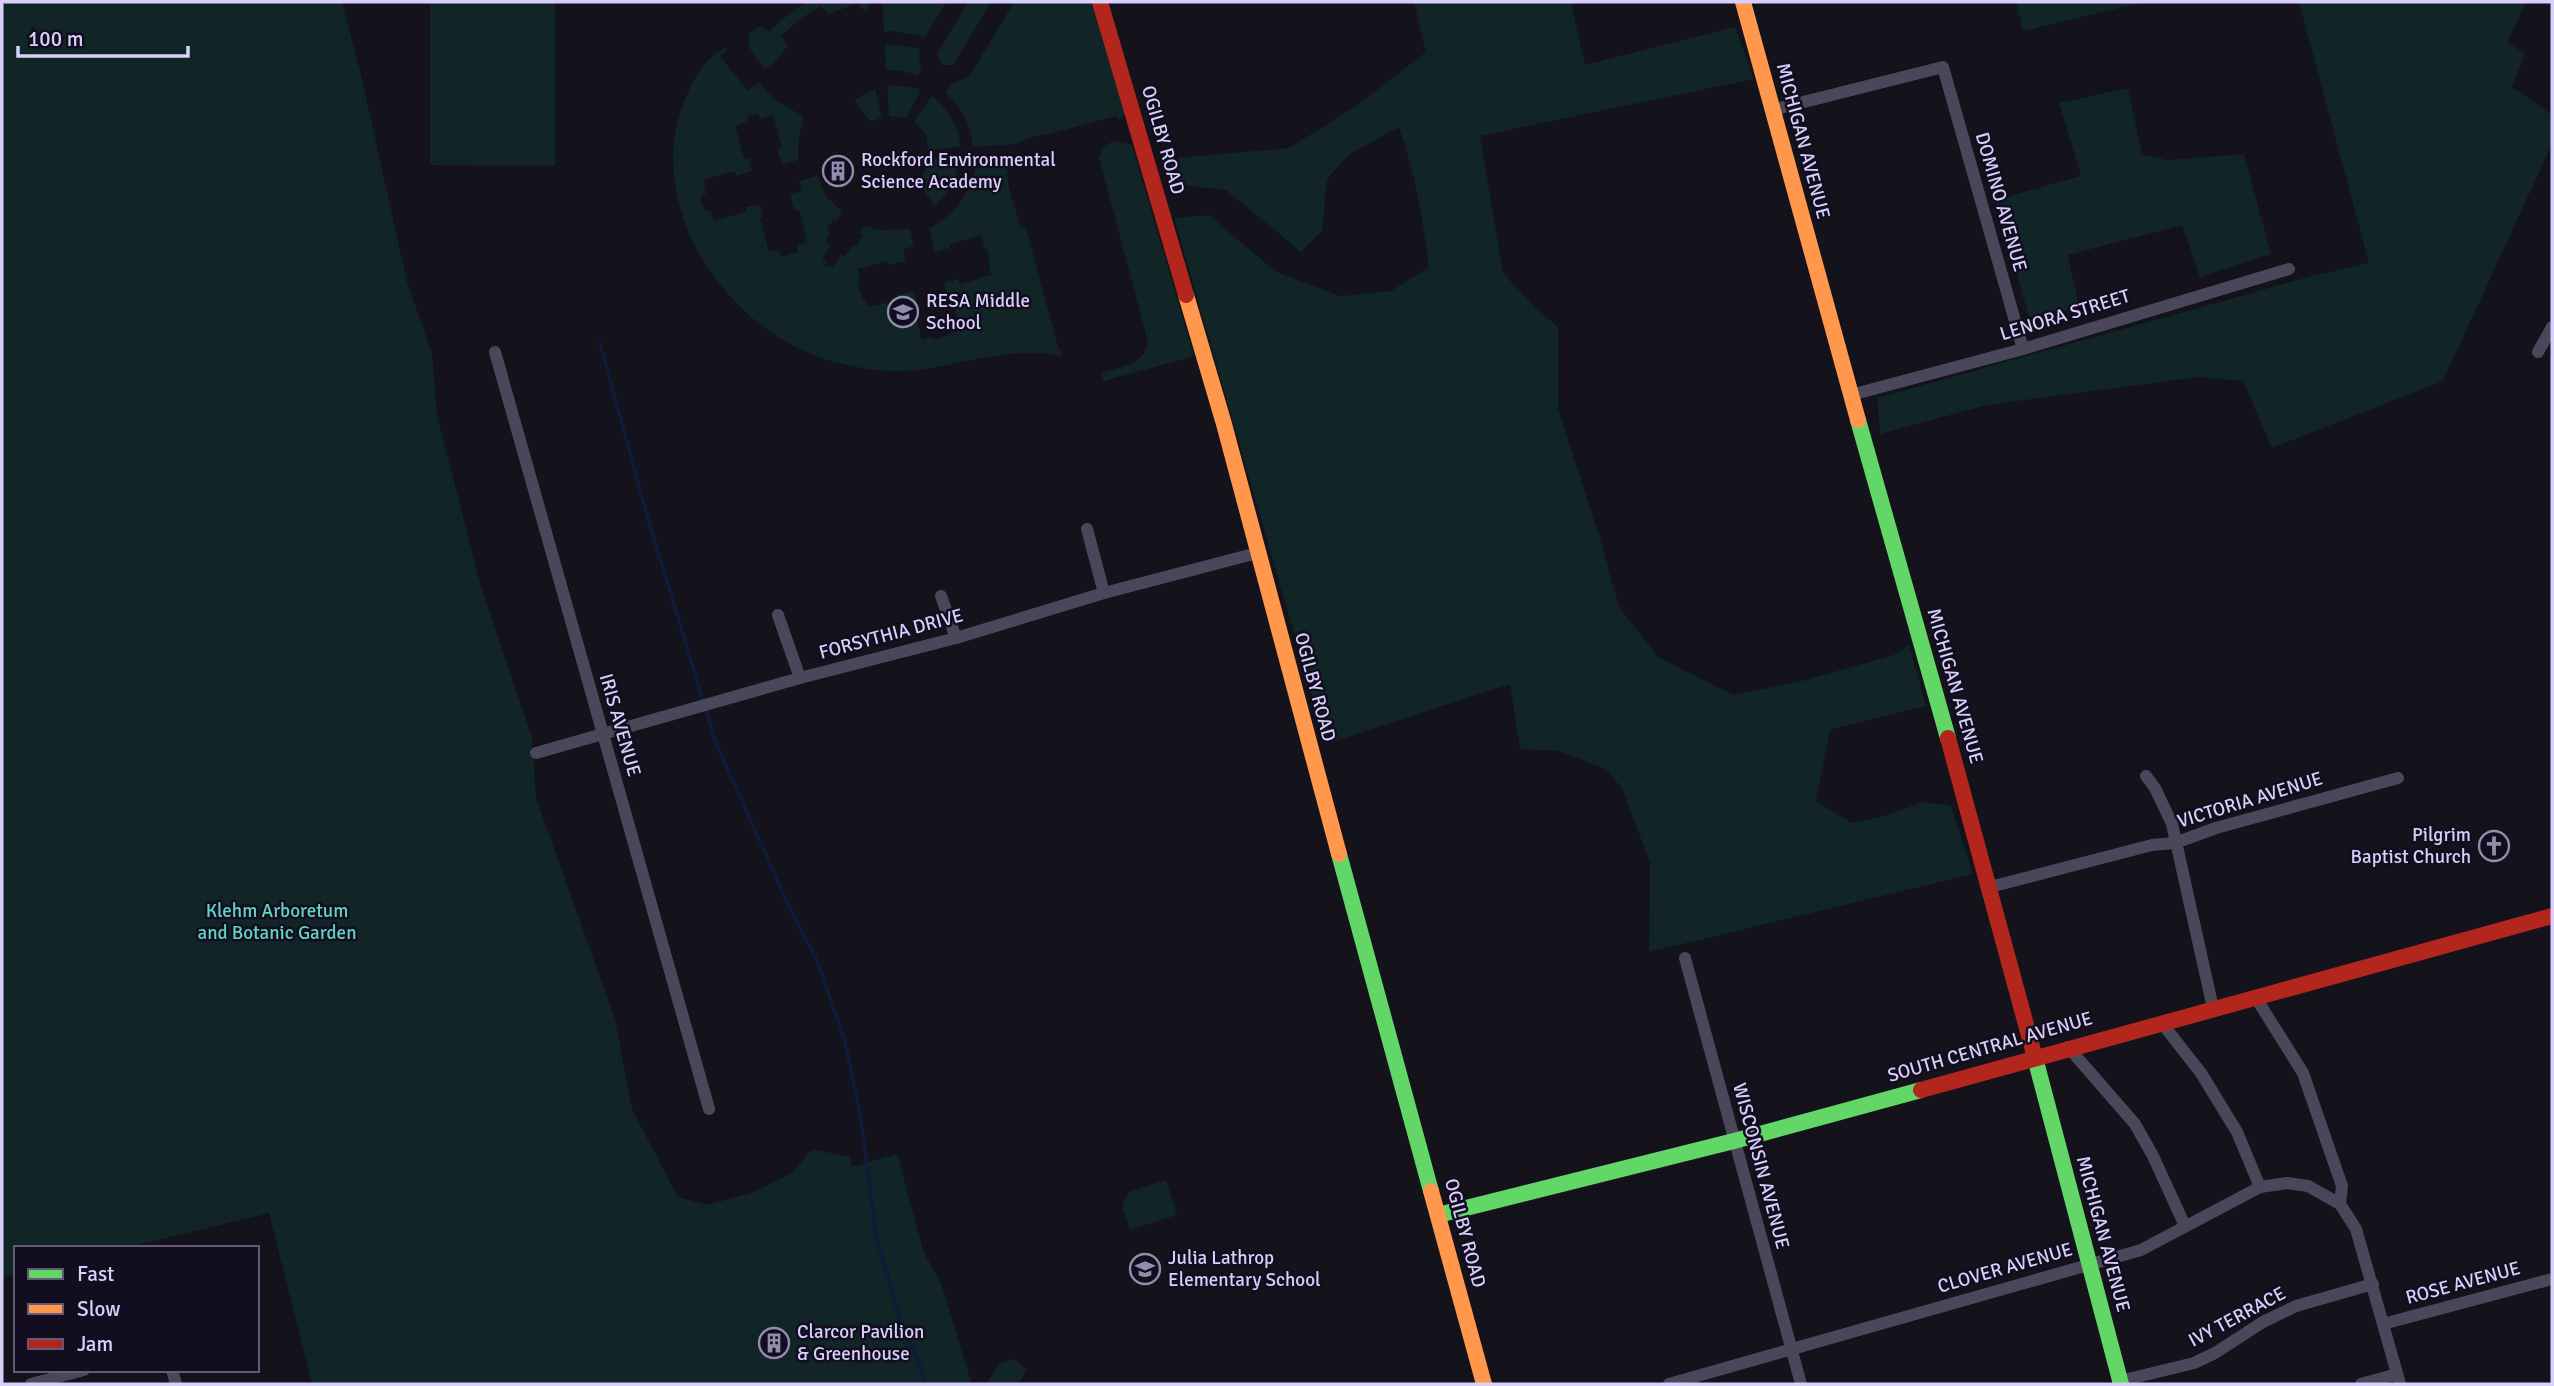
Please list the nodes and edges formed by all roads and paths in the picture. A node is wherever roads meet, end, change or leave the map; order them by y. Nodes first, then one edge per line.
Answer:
1 (1100, 2) edge
2 (1743, 2) edge
3 (1773, 110) junction
4 (2289, 269) dead end
5 (2552, 327) edge
6 (2023, 349) junction
7 (495, 352) dead end
8 (2538, 352) dead end
9 (1851, 395) junction
10 (1087, 529) dead end
11 (1257, 553) junction
12 (1104, 593) junction
13 (941, 596) dead end
14 (778, 615) dead end
15 (956, 638) junction
16 (800, 678) junction
17 (602, 735) junction
18 (536, 753) dead end
19 (2146, 776) dead end
20 (2398, 778) dead end
21 (2175, 843) junction
22 (1990, 887) junction
23 (2552, 916) edge
24 (1685, 958) dead end
25 (2256, 998) junction
26 (2213, 1008) junction
27 (2161, 1022) junction
28 (2068, 1047) junction
29 (2035, 1056) junction
30 (709, 1109) dead end
31 (1734, 1141) junction
32 (2260, 1187) junction
33 (2340, 1204) junction
34 (1438, 1215) junction
35 (2185, 1226) junction
36 (2089, 1264) junction
37 (2552, 1279) edge
38 (2373, 1284) junction
39 (2383, 1324) junction
40 (1792, 1351) junction
41 (76, 1372) edge
42 (2398, 1379) edge
43 (2120, 1383) edge
44 (31, 1384) edge
45 (1484, 1384) edge
46 (1669, 1384) edge
47 (1801, 1384) edge
48 (2361, 1384) edge

1 - 11 street, OGILBY ROAD
2 - 3 street, MICHIGAN AVENUE
3 - 6 street, DOMINO AVENUE
3 - 9 street, MICHIGAN AVENUE
4 - 6 street, LENORA STREET
5 - 8 street
6 - 9 street, LENORA STREET
7 - 17 street, IRIS AVENUE
9 - 22 street, MICHIGAN AVENUE
10 - 12 street
11 - 12 street, FORSYTHIA DRIVE
11 - 34 street, OGILBY ROAD
12 - 15 street, FORSYTHIA DRIVE
13 - 15 street
14 - 16 street
15 - 16 street, FORSYTHIA DRIVE
16 - 17 street, FORSYTHIA DRIVE
17 - 18 street, FORSYTHIA DRIVE
17 - 30 street, IRIS AVENUE
19 - 21 street
20 - 21 street, VICTORIA AVENUE
21 - 22 street, VICTORIA AVENUE
21 - 26 street
22 - 29 street, MICHIGAN AVENUE
23 - 25 street, SOUTH CENTRAL AVENUE
24 - 31 street, WISCONSIN AVENUE
25 - 26 street, SOUTH CENTRAL AVENUE
25 - 33 street
26 - 27 street, SOUTH CENTRAL AVENUE
27 - 28 street, SOUTH CENTRAL AVENUE
27 - 32 street
28 - 29 street, SOUTH CENTRAL AVENUE
28 - 35 street
29 - 31 street, SOUTH CENTRAL AVENUE
29 - 36 street, MICHIGAN AVENUE
31 - 34 street, SOUTH CENTRAL AVENUE
31 - 40 street, WISCONSIN AVENUE
32 - 33 street, CLOVER AVENUE
32 - 35 street, CLOVER AVENUE
33 - 38 street
34 - 45 street, OGILBY ROAD
35 - 36 street, CLOVER AVENUE
36 - 40 street, CLOVER AVENUE
36 - 43 street, MICHIGAN AVENUE
37 - 39 street, ROSE AVENUE
38 - 39 street
38 - 43 street, IVY TERRACE
39 - 42 street
40 - 46 street, CLOVER AVENUE
40 - 47 street, WISCONSIN AVENUE
41 - 44 street
42 - 48 street

